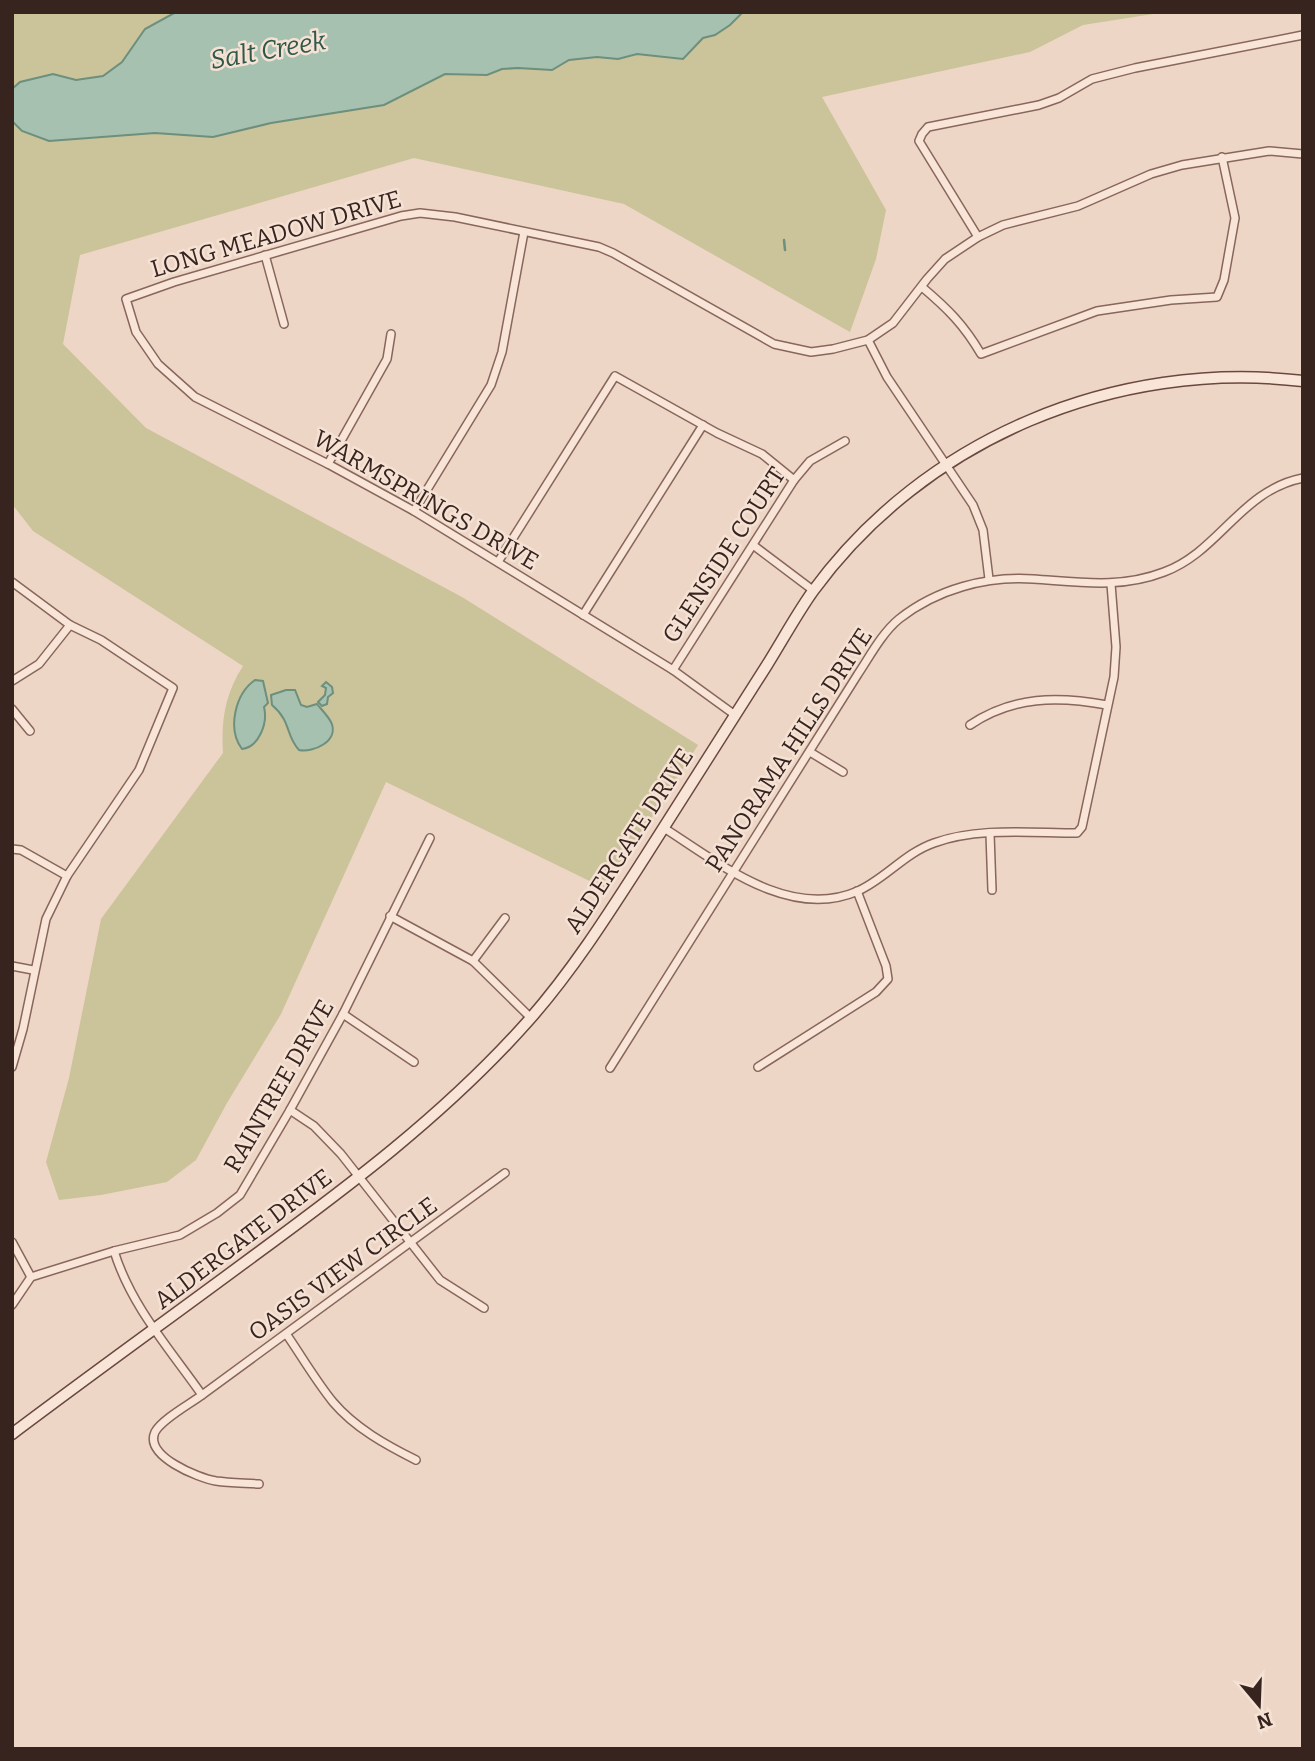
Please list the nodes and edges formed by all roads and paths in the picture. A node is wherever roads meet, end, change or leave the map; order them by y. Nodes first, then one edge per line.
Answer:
1 (1303, 35) edge
2 (1303, 154) edge
3 (1222, 157) junction
4 (524, 232) junction
5 (978, 237) junction
6 (265, 255) junction
7 (922, 287) junction
8 (126, 299) joint
9 (284, 324) dead end
10 (391, 334) dead end
11 (868, 340) junction
12 (1303, 381) edge
13 (704, 425) junction
14 (845, 441) dead end
15 (328, 464) junction
16 (946, 464) junction
17 (1303, 478) edge
18 (794, 480) junction
19 (414, 511) junction
20 (753, 545) junction
21 (498, 562) junction
22 (989, 579) junction
23 (12, 582) edge
24 (1111, 584) junction
25 (814, 591) junction
26 (583, 615) junction
27 (70, 625) junction
28 (673, 670) junction
29 (12, 681) edge
30 (1107, 705) junction
31 (12, 709) edge
32 (735, 715) junction
33 (970, 725) dead end
34 (30, 731) dead end
35 (810, 752) junction
36 (843, 772) dead end
37 (664, 828) junction
38 (990, 834) junction
39 (430, 838) dead end
40 (12, 849) edge
41 (733, 872) junction
42 (67, 876) junction
43 (992, 890) dead end
44 (857, 891) junction
45 (390, 916) junction
46 (505, 918) dead end
47 (473, 961) junction
48 (12, 966) edge
49 (33, 970) junction
50 (343, 1014) junction
51 (531, 1018) junction
52 (414, 1062) dead end
53 (12, 1067) edge
54 (758, 1067) dead end
55 (610, 1068) dead end
56 (290, 1110) junction
57 (505, 1173) dead end
58 (360, 1178) junction
59 (12, 1242) edge
60 (411, 1243) junction
61 (114, 1251) junction
62 (31, 1277) junction
63 (12, 1305) edge
64 (484, 1308) dead end
65 (155, 1330) junction
66 (286, 1335) junction
67 (202, 1395) junction
68 (12, 1434) edge
69 (416, 1460) dead end
70 (259, 1484) dead end

1 - 5 street
2 - 3 street
3 - 5 street
3 - 7 street
4 - 6 street, LONG MEADOW DRIVE
4 - 11 street, LONG MEADOW DRIVE
4 - 19 street
5 - 7 street
6 - 8 street, LONG MEADOW DRIVE
6 - 9 street
7 - 11 street
8 - 15 street, WARMSPRINGS DRIVE
10 - 15 street
11 - 16 street
12 - 16 street, ALDERGATE DRIVE
13 - 18 street
13 - 21 street
13 - 26 street
14 - 18 street, GLENSIDE COURT
15 - 19 street, WARMSPRINGS DRIVE
16 - 22 street
16 - 25 street, ALDERGATE DRIVE
17 - 24 street, PANORAMA HILLS DRIVE
18 - 20 street, GLENSIDE COURT
19 - 21 street, WARMSPRINGS DRIVE
20 - 25 street
20 - 28 street, GLENSIDE COURT
21 - 26 street, WARMSPRINGS DRIVE
22 - 24 street, PANORAMA HILLS DRIVE
22 - 35 street, PANORAMA HILLS DRIVE
23 - 27 street
24 - 30 street
25 - 32 street, ALDERGATE DRIVE
26 - 28 street, WARMSPRINGS DRIVE
27 - 29 street
27 - 42 street
28 - 32 street, WARMSPRINGS DRIVE
30 - 33 street
30 - 38 street
31 - 34 street
32 - 37 street, ALDERGATE DRIVE
35 - 36 street
35 - 41 street, PANORAMA HILLS DRIVE
37 - 41 street
37 - 51 street, ALDERGATE DRIVE
38 - 43 street
38 - 44 street
39 - 45 street, RAINTREE DRIVE
40 - 42 street
41 - 44 street
41 - 55 street, PANORAMA HILLS DRIVE
42 - 49 street
44 - 54 street
45 - 47 street
45 - 50 street, RAINTREE DRIVE
46 - 47 street
47 - 51 street
48 - 49 street
49 - 53 street
50 - 52 street
50 - 56 street, RAINTREE DRIVE
51 - 58 street, ALDERGATE DRIVE
56 - 58 street
56 - 61 street, RAINTREE DRIVE
57 - 60 street, OASIS VIEW CIRCLE
58 - 60 street
58 - 65 street, ALDERGATE DRIVE
59 - 62 street
60 - 64 street
60 - 66 street, OASIS VIEW CIRCLE
61 - 62 street, RAINTREE DRIVE
61 - 65 street
62 - 63 street
65 - 67 street
65 - 68 street, ALDERGATE DRIVE
66 - 67 street, OASIS VIEW CIRCLE
66 - 69 street
67 - 70 street, OASIS VIEW CIRCLE

